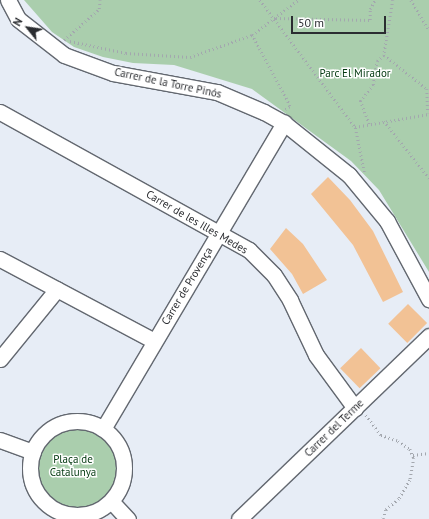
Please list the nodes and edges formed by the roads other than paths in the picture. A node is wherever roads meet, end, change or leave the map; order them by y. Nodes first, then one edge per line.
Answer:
1 (8, 0) edge
2 (0, 112) edge
3 (283, 117) junction
4 (218, 233) junction
5 (0, 259) edge
6 (57, 289) junction
7 (429, 299) edge
8 (429, 336) edge
9 (154, 341) junction
10 (0, 358) edge
11 (357, 406) junction
12 (103, 429) junction
13 (0, 440) edge
14 (32, 452) junction
15 (111, 501) junction
16 (64, 516) edge
17 (128, 519) edge
18 (239, 519) edge

1 - 3 street, Carrer de la Torre Pinós
2 - 4 street, Carrer de les Illes Medes
3 - 4 street, Carrer de Provença
3 - 7 street, Carrer de la Torre Pinós
4 - 9 street, Carrer de Provença
4 - 11 street, Carrer de les Illes Medes
5 - 6 street
6 - 9 street
6 - 10 street
8 - 11 street, Carrer del Terme
9 - 12 street, Carrer de Provença
11 - 18 street, Carrer del Terme
12 - 14 street
12 - 15 street
13 - 14 street
14 - 16 street
15 - 16 street
15 - 17 street

